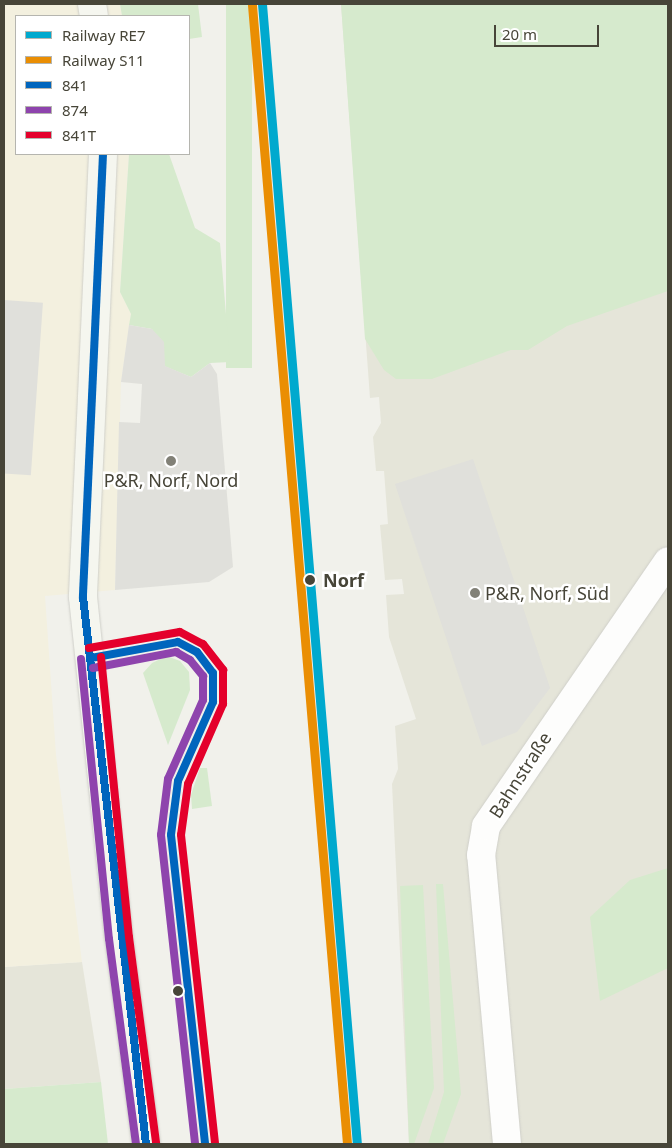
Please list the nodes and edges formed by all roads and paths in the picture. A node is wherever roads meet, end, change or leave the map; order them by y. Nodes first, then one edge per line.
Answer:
1 (103, 155) edge
2 (668, 561) edge
3 (146, 1144) edge
4 (507, 1144) edge

1 - 3 street
2 - 4 street, Bahnstraße

